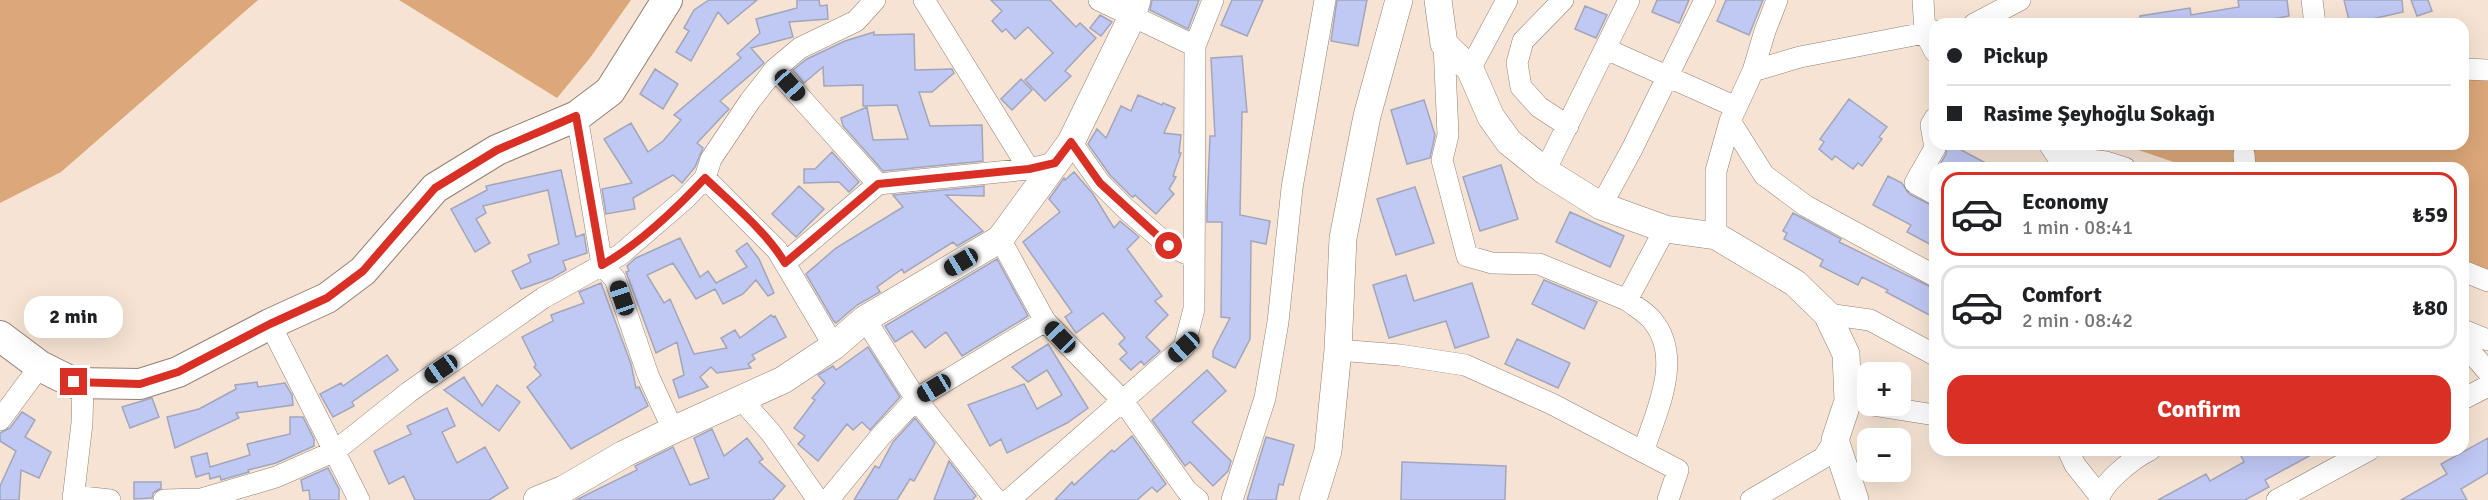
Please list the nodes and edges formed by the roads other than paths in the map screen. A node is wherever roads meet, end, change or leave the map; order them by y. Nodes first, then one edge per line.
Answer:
1 (667, 0) edge
2 (875, 0) edge
3 (924, 0) edge
4 (1099, 0) edge
5 (1213, 0) edge
6 (1325, 0) edge
7 (1399, 0) edge
8 (1438, 0) edge
9 (1508, 0) edge
10 (1563, 0) edge
11 (1629, 0) edge
12 (1705, 0) edge
13 (1777, 0) edge
14 (1923, 0) edge
15 (2022, 0) edge
16 (2312, 0) edge
17 (1135, 9) edge
18 (1986, 18) edge
19 (2012, 18) edge
20 (2314, 18) edge
21 (1929, 27) edge
22 (1929, 32) edge
23 (1444, 44) junction
24 (1195, 46) junction
25 (1606, 49) junction
26 (775, 69) junction
27 (1470, 69) junction
28 (2469, 69) edge
29 (2488, 70) edge
30 (1753, 71) junction
31 (1666, 77) junction
32 (1733, 114) junction
33 (576, 116) junction
34 (1568, 126) junction
35 (1934, 150) edge
36 (1063, 152) junction
37 (2059, 156) edge
38 (2106, 162) edge
39 (1029, 169) junction
40 (1545, 171) junction
41 (705, 178) junction
42 (878, 184) junction
43 (1929, 191) edge
44 (1601, 206) junction
45 (1665, 229) junction
46 (1716, 236) junction
47 (1000, 239) junction
48 (1194, 257) junction
49 (785, 263) junction
50 (602, 265) junction
51 (1929, 273) edge
52 (2469, 273) edge
53 (2488, 281) edge
54 (1626, 300) junction
55 (1827, 314) junction
56 (865, 320) junction
57 (1045, 321) junction
58 (270, 324) junction
59 (2469, 332) edge
60 (0, 336) edge
61 (2488, 340) edge
62 (834, 346) junction
63 (1338, 350) junction
64 (2469, 350) edge
65 (1929, 352) edge
66 (40, 366) junction
67 (2488, 372) edge
68 (83, 382) junction
69 (2488, 386) edge
70 (1857, 388) edge
71 (2469, 396) edge
72 (741, 399) junction
73 (916, 399) junction
74 (1124, 401) junction
75 (1857, 410) edge
76 (1911, 411) edge
77 (1929, 414) edge
78 (0, 420) edge
79 (673, 430) junction
80 (1836, 440) junction
81 (335, 451) junction
82 (1642, 452) junction
83 (2071, 456) edge
84 (2141, 456) edge
85 (2358, 456) edge
86 (568, 494) edge
87 (1188, 497) edge
88 (2099, 497) edge
89 (73, 498) edge
90 (110, 500) edge
91 (164, 500) edge
92 (359, 500) edge
93 (537, 500) edge
94 (818, 500) edge
95 (828, 500) edge
96 (996, 500) edge
97 (1009, 500) edge
98 (1232, 500) edge
99 (1312, 500) edge
100 (1668, 500) edge
101 (1751, 500) edge
102 (1855, 500) edge
103 (2277, 500) edge

1 - 33 main road
2 - 26 street
3 - 39 street
4 - 17 street
5 - 24 street
6 - 98 street
7 - 63 street
8 - 23 street
9 - 27 street
10 - 34 street
11 - 25 street
12 - 31 street
13 - 30 street
14 - 21 street
15 - 18 street
15 - 19 street
16 - 20 street
17 - 24 street
17 - 36 street
22 - 30 street
23 - 27 street
23 - 54 street
24 - 48 street
25 - 31 street
25 - 34 street
26 - 41 street
26 - 42 street
27 - 40 street
28 - 29 street
30 - 32 street
31 - 32 street
31 - 44 street
32 - 46 street
32 - 51 street
33 - 50 street
33 - 58 main road
34 - 40 street
35 - 43 street
36 - 39 street
36 - 47 street
36 - 48 street
37 - 38 street
39 - 42 street
40 - 44 street
41 - 49 street
41 - 50 street
42 - 49 street
44 - 45 street
45 - 46 street
45 - 54 street
46 - 55 street
47 - 56 street
47 - 57 street
48 - 74 street
49 - 62 street
50 - 79 street
50 - 81 street
52 - 53 street
54 - 82 street
55 - 65 street
55 - 70 street
56 - 62 street
56 - 73 street
57 - 73 street
57 - 74 street
58 - 68 main road
58 - 81 street
59 - 61 street
60 - 66 main road
62 - 72 street
63 - 82 street
63 - 99 street
64 - 67 street
66 - 68 main road
66 - 78 street
68 - 89 street
69 - 71 street
72 - 79 street
72 - 94 street
73 - 95 street
73 - 96 street
74 - 87 street
74 - 97 street
75 - 80 street
76 - 77 street
79 - 86 street
80 - 101 street
80 - 102 street
81 - 91 street
81 - 92 street
82 - 100 street
83 - 88 street
84 - 88 street
85 - 103 street
86 - 93 street
89 - 90 street

